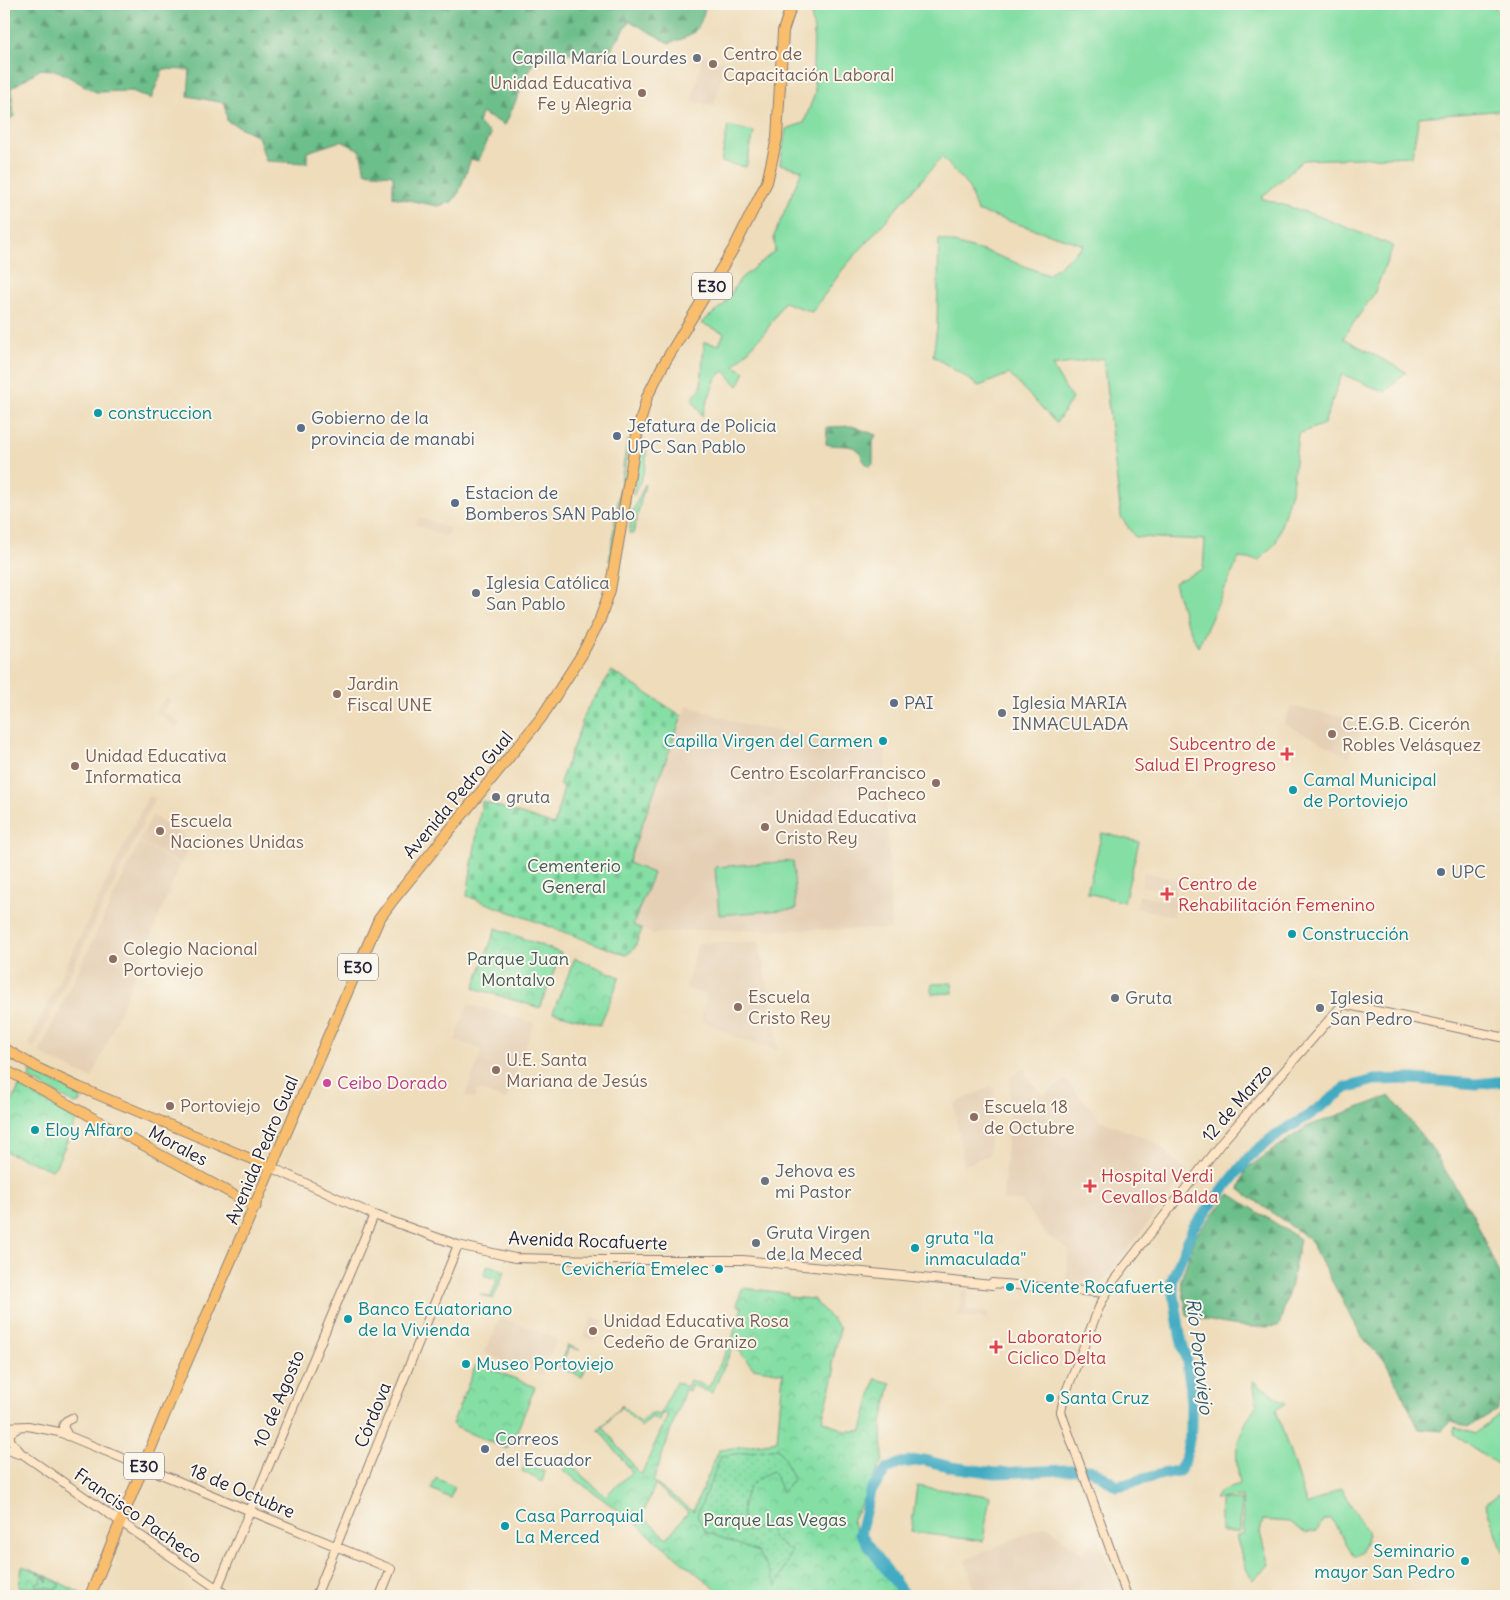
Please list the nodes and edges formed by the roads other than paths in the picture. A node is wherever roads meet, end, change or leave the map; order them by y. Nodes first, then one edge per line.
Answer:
1 (792, 4) edge
2 (1506, 1038) edge
3 (4, 1048) edge
4 (4, 1069) edge
5 (273, 1168) junction
6 (256, 1207) junction
7 (374, 1215) junction
8 (458, 1245) junction
9 (1105, 1295) junction
10 (72, 1418) dead end
11 (24, 1426) junction
12 (4, 1428) edge
13 (68, 1436) junction
14 (4, 1448) edge
15 (30, 1461) junction
16 (144, 1466) junction
17 (249, 1510) junction
18 (120, 1522) junction
19 (337, 1546) junction
20 (216, 1593) edge
21 (90, 1596) edge
22 (228, 1596) edge
23 (316, 1596) edge
24 (380, 1596) edge
25 (1126, 1596) edge

1 - 5 highway, Avenida Pedro Gual / E30
2 - 9 street, 12 de Marzo
3 - 5 main road, Avenida Rocafuerte
4 - 6 main road, Morales
5 - 6 highway, Avenida Pedro Gual / E30
5 - 7 street, Avenida Rocafuerte
6 - 16 highway, Avenida Pedro Gual / E30
7 - 8 street, Avenida Rocafuerte
7 - 17 street, 10 de Agosto
8 - 9 street, Avenida Rocafuerte
8 - 19 street, Córdova
9 - 25 street, 12 de Marzo
10 - 13 street
11 - 12 street, 18 de Octubre
11 - 13 street, 18 de Octubre
11 - 15 street
13 - 16 street, 18 de Octubre
14 - 15 street
15 - 18 street, Francisco Pacheco
16 - 17 street, 18 de Octubre
16 - 18 highway, Avenida Pedro Gual / E30
17 - 19 street, 18 de Octubre
17 - 20 street, 10 de Agosto
18 - 20 street, Francisco Pacheco
18 - 21 highway, Avenida Pedro Gual / E30
19 - 23 street, Córdova
19 - 24 street, 18 de Octubre
20 - 22 street, Francisco Pacheco

